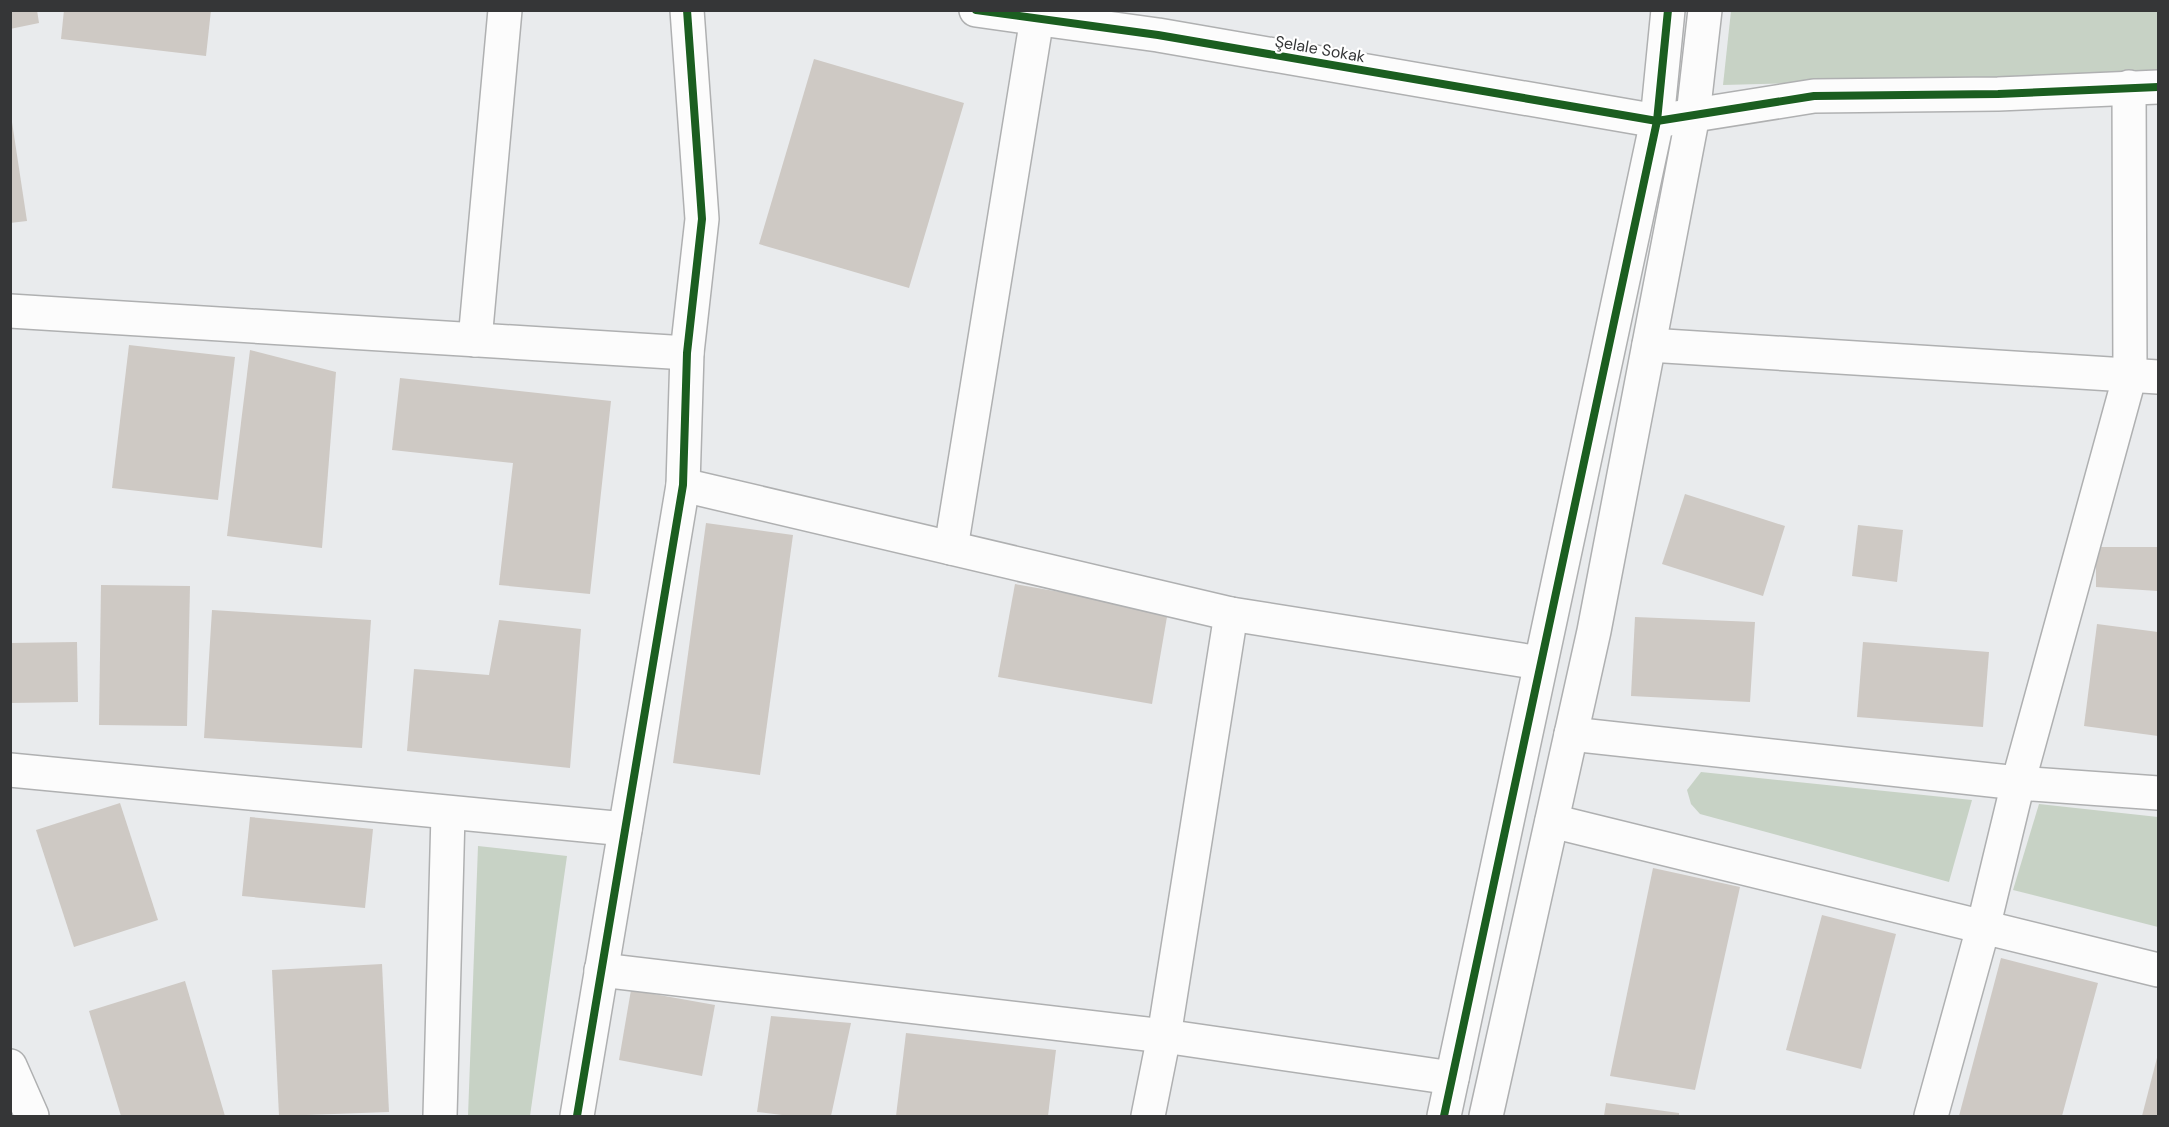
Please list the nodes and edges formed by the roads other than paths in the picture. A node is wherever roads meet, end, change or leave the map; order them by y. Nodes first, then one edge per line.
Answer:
1 (505, 10) edge
2 (687, 10) edge
3 (976, 10) edge
4 (1668, 10) edge
5 (1705, 10) edge
6 (1037, 18) junction
7 (1163, 22) edge
8 (2144, 87) edge
9 (1693, 115) junction
10 (1658, 120) junction
11 (10, 311) edge
12 (475, 340) junction
13 (1648, 345) junction
14 (687, 353) junction
15 (2144, 376) edge
16 (683, 485) junction
17 (951, 548) junction
18 (1231, 614) junction
19 (1540, 663) junction
20 (1571, 734) junction
21 (10, 770) edge
22 (2018, 783) junction
23 (2158, 793) edge
24 (448, 814) junction
25 (1552, 821) junction
26 (625, 829) junction
27 (1983, 928) junction
28 (601, 970) junction
29 (2158, 970) edge
30 (1164, 1036) junction
31 (10, 1066) edge
32 (1452, 1078) junction
33 (32, 1116) edge
34 (440, 1116) edge
35 (577, 1116) edge
36 (1148, 1116) edge
37 (1444, 1116) edge
38 (1486, 1116) edge
39 (1931, 1116) edge

1 - 12 street
2 - 14 street
3 - 6 street, Şelale Sokak
4 - 10 street
5 - 9 street
6 - 7 street, Şelale Sokak
6 - 17 street
7 - 10 street, Şelale Sokak
8 - 9 street, Şelale Sokak
8 - 15 street
9 - 10 street, Şelale Sokak
9 - 13 street
10 - 19 street
11 - 12 street
12 - 14 street
13 - 15 street
13 - 20 street
14 - 16 street
15 - 22 street
16 - 17 street
16 - 26 street
17 - 18 street
18 - 19 street
18 - 30 street
19 - 32 street
20 - 22 street
20 - 25 street
21 - 24 street
22 - 23 street
22 - 27 street
24 - 26 street
24 - 34 street
25 - 27 street
25 - 38 street
26 - 28 street
27 - 29 street
27 - 39 street
28 - 30 street
28 - 35 street
30 - 32 street
30 - 36 street
31 - 33 street
32 - 37 street

